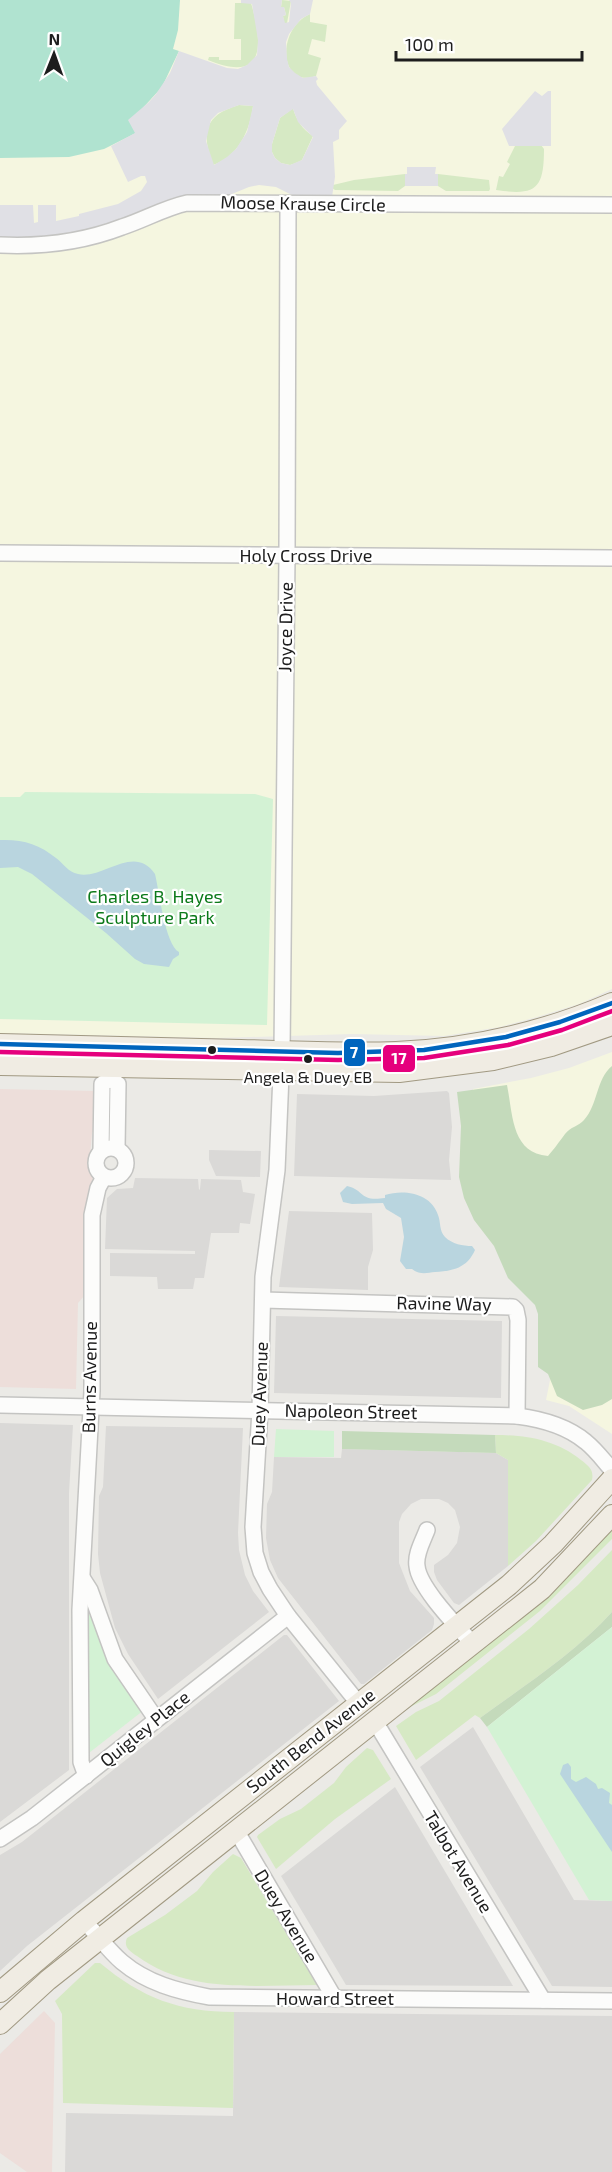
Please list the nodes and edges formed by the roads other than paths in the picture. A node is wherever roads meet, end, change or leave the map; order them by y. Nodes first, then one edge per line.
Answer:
1 (288, 204) junction
2 (612, 205) edge
3 (0, 245) edge
4 (0, 553) edge
5 (287, 555) junction
6 (612, 558) edge
7 (612, 1003) edge
8 (612, 1025) edge
9 (0, 1044) edge
10 (282, 1051) junction
11 (0, 1065) edge
12 (282, 1071) junction
13 (110, 1073) junction
14 (117, 1148) junction
15 (101, 1151) junction
16 (104, 1177) junction
17 (263, 1300) junction
18 (0, 1405) edge
19 (91, 1407) junction
20 (260, 1410) junction
21 (517, 1416) junction
22 (612, 1470) edge
23 (612, 1479) edge
24 (612, 1515) edge
25 (427, 1530) dead end
26 (82, 1579) junction
27 (288, 1616) junction
28 (458, 1626) junction
29 (473, 1644) junction
30 (359, 1704) junction
31 (156, 1719) junction
32 (376, 1723) junction
33 (87, 1776) junction
34 (237, 1832) junction
35 (0, 1839) edge
36 (84, 1920) junction
37 (101, 1938) junction
38 (0, 1992) edge
39 (335, 1999) junction
40 (543, 2000) junction
41 (612, 2001) edge
42 (0, 2024) edge

1 - 2 street, Moose Krause Circle
1 - 3 street, Moose Krause Circle
1 - 5 street, Joyce Drive
4 - 5 street, Holy Cross Drive
5 - 6 street, Holy Cross Drive
5 - 10 street, Joyce Drive
7 - 10 main road
8 - 12 main road
9 - 10 main road
10 - 12 street, Duey Avenue
11 - 13 main road
12 - 13 main road
12 - 17 street, Duey Avenue
13 - 14 street
13 - 15 street
14 - 15 street
14 - 16 street
15 - 16 street
16 - 19 street, Burns Avenue
17 - 20 street, Duey Avenue
17 - 21 street, Ravine Way
18 - 19 street, Napoleon Street
19 - 20 street, Napoleon Street
19 - 26 street, Burns Avenue
20 - 21 street, Napoleon Street
20 - 27 street, Duey Avenue
21 - 22 street, Napoleon Street
23 - 28 main road, South Bend Avenue
24 - 29 main road, South Bend Avenue
25 - 28 street
26 - 31 street, Burns Avenue
26 - 33 street, Burns Avenue
27 - 30 street, Duey Avenue
27 - 31 street, Quigley Place
28 - 29 street
28 - 30 main road, South Bend Avenue
29 - 32 main road, South Bend Avenue
30 - 36 main road, South Bend Avenue
31 - 33 street, Quigley Place
32 - 34 main road, South Bend Avenue
32 - 40 street, Talbot Avenue
33 - 35 street, Quigley Place
34 - 37 main road, South Bend Avenue
34 - 39 street, Duey Avenue
36 - 37 street, Howard Street
36 - 38 main road, South Bend Avenue
37 - 39 street, Howard Street
37 - 42 main road, South Bend Avenue
39 - 40 street, Howard Street
40 - 41 street, Howard Street

